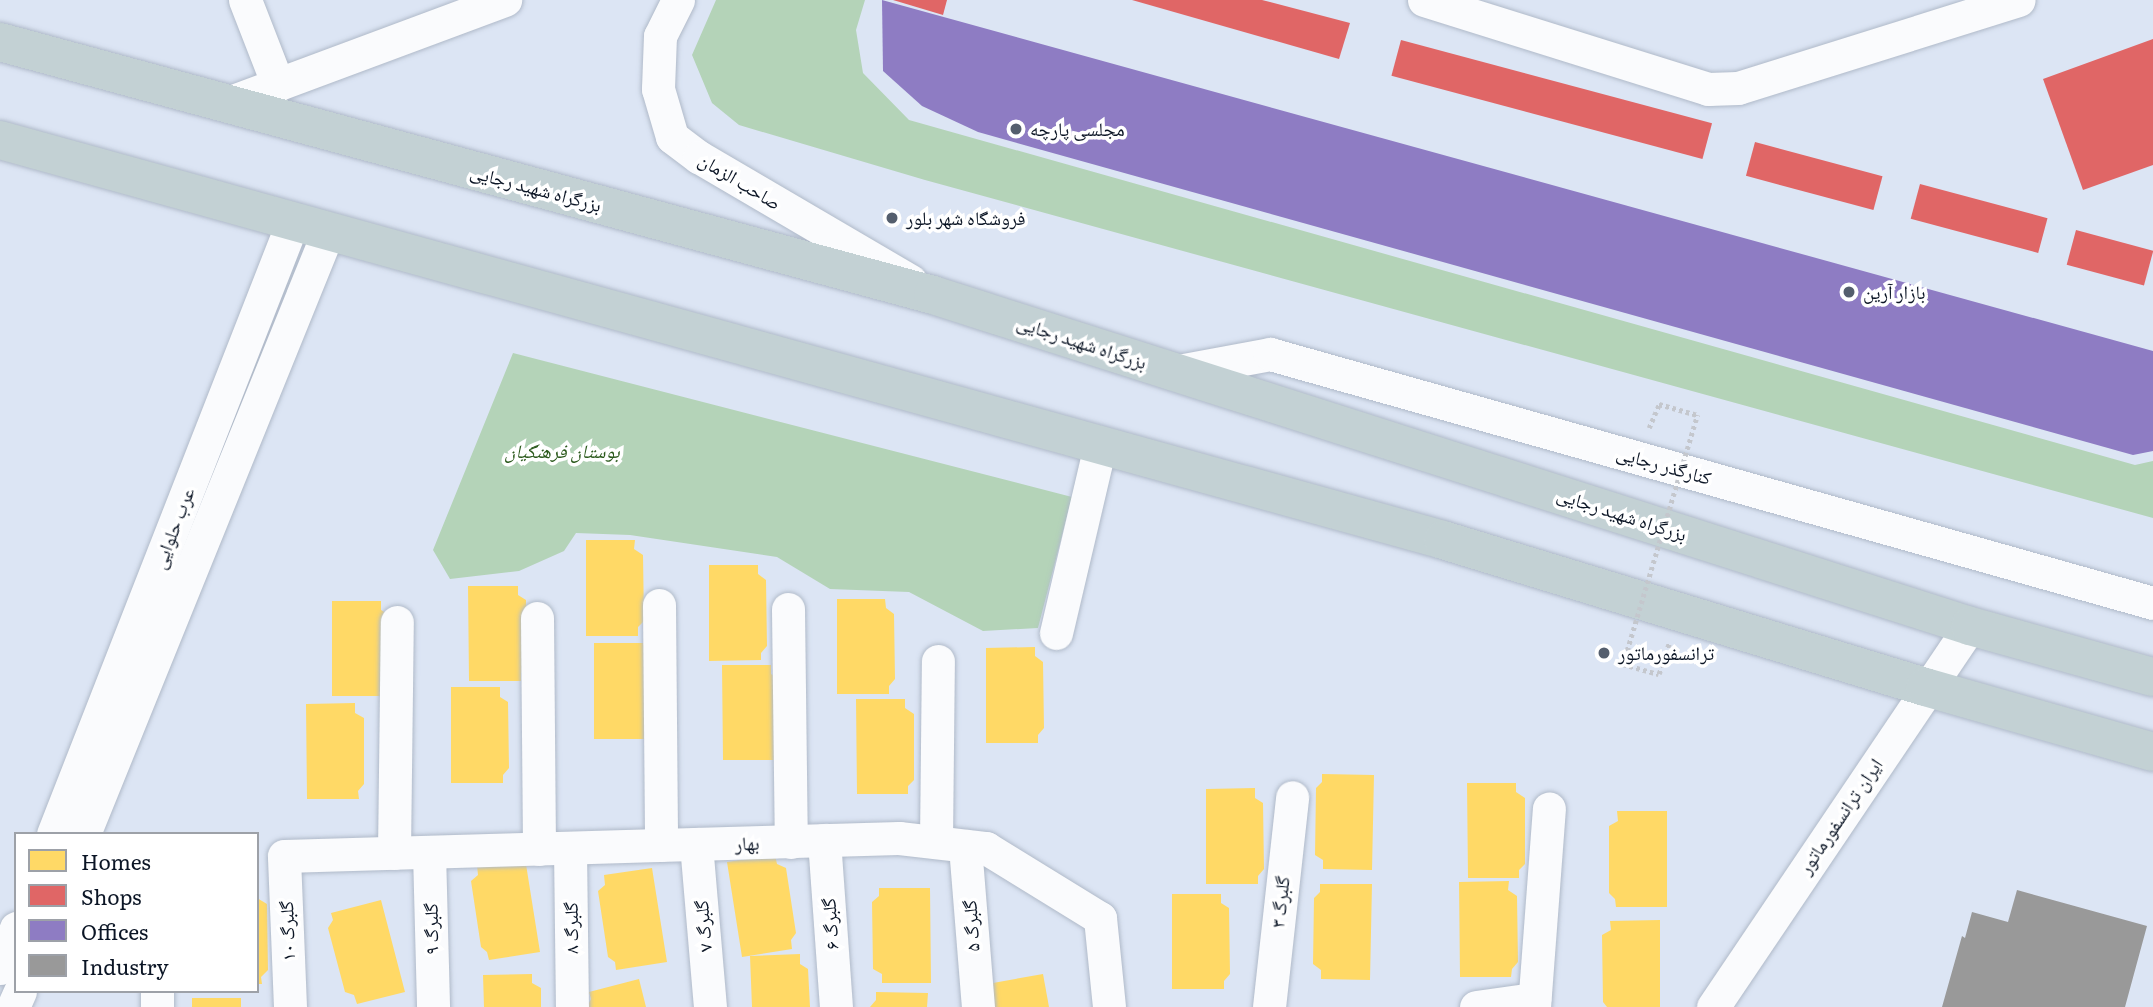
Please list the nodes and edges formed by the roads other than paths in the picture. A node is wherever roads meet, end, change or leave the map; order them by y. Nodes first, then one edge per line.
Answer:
1 (245, 0) edge
2 (505, 0) edge
3 (678, 0) edge
4 (1424, 0) edge
5 (2018, 0) edge
6 (444, 12) edge
7 (0, 42) edge
8 (278, 85) junction
9 (225, 104) junction
10 (0, 141) edge
11 (310, 227) junction
12 (933, 295) junction
13 (1173, 372) junction
14 (1100, 445) junction
15 (2153, 579) edge
16 (2094, 584) junction
17 (2153, 603) edge
18 (659, 605) dead end
19 (788, 609) dead end
20 (537, 618) dead end
21 (397, 622) dead end
22 (1970, 626) junction
23 (1056, 633) dead end
24 (937, 661) dead end
25 (2153, 677) edge
26 (1926, 687) junction
27 (2153, 752) edge
28 (1292, 797) dead end
29 (1549, 809) dead end
30 (54, 832) edge
31 (85, 832) edge
32 (824, 841) junction
33 (791, 842) junction
34 (696, 844) junction
35 (950, 844) junction
36 (661, 845) junction
37 (555, 848) junction
38 (429, 852) junction
39 (394, 853) junction
40 (284, 856) joint
41 (14, 933) edge
42 (1, 964) edge
43 (1534, 1003) edge
44 (290, 1007) edge
45 (433, 1007) edge
46 (572, 1007) edge
47 (710, 1007) edge
48 (836, 1007) edge
49 (978, 1007) edge
50 (1109, 1007) edge
51 (1269, 1007) edge
52 (1476, 1007) edge
53 (1713, 1007) edge

1 - 8 street
2 - 6 street
3 - 12 street, صاحب الزمان
4 - 5 street
6 - 8 street
7 - 9 highway, بزرگراه شهید رجایی
8 - 9 street
9 - 12 highway, بزرگراه شهید رجایی
10 - 11 highway
11 - 14 highway
11 - 30 street, عرب حلوایی
11 - 31 street, عرب حلوایی
12 - 13 highway, بزرگراه شهید رجایی
13 - 16 street, کنارگذر رجایی
13 - 22 highway, بزرگراه شهید رجایی
14 - 23 street
14 - 26 highway
15 - 16 street
16 - 17 street, کنارگذر رجایی
18 - 36 street
19 - 33 street
20 - 37 street, گلبرگ ۸
21 - 39 street
22 - 25 highway, بزرگراه شهید رجایی
22 - 26 street, ایران ترانسفورماتور
24 - 35 street, گلبرگ ۵
26 - 27 highway
26 - 53 street, ایران ترانسفورماتور
28 - 51 street, گلبرگ ۳
29 - 43 street
32 - 33 street, بهار
32 - 35 street, بهار
32 - 48 street, گلبرگ ۶
33 - 34 street, بهار
34 - 36 street, بهار
34 - 47 street, گلبرگ ۷
35 - 49 street, گلبرگ ۵
35 - 50 street, بهار
36 - 37 street, بهار
37 - 38 street, بهار
37 - 46 street, گلبرگ ۸
38 - 39 street, بهار
38 - 45 street, گلبرگ ۹
39 - 40 street, بهار
40 - 44 street, گلبرگ ۱۰
41 - 42 street
43 - 52 street

